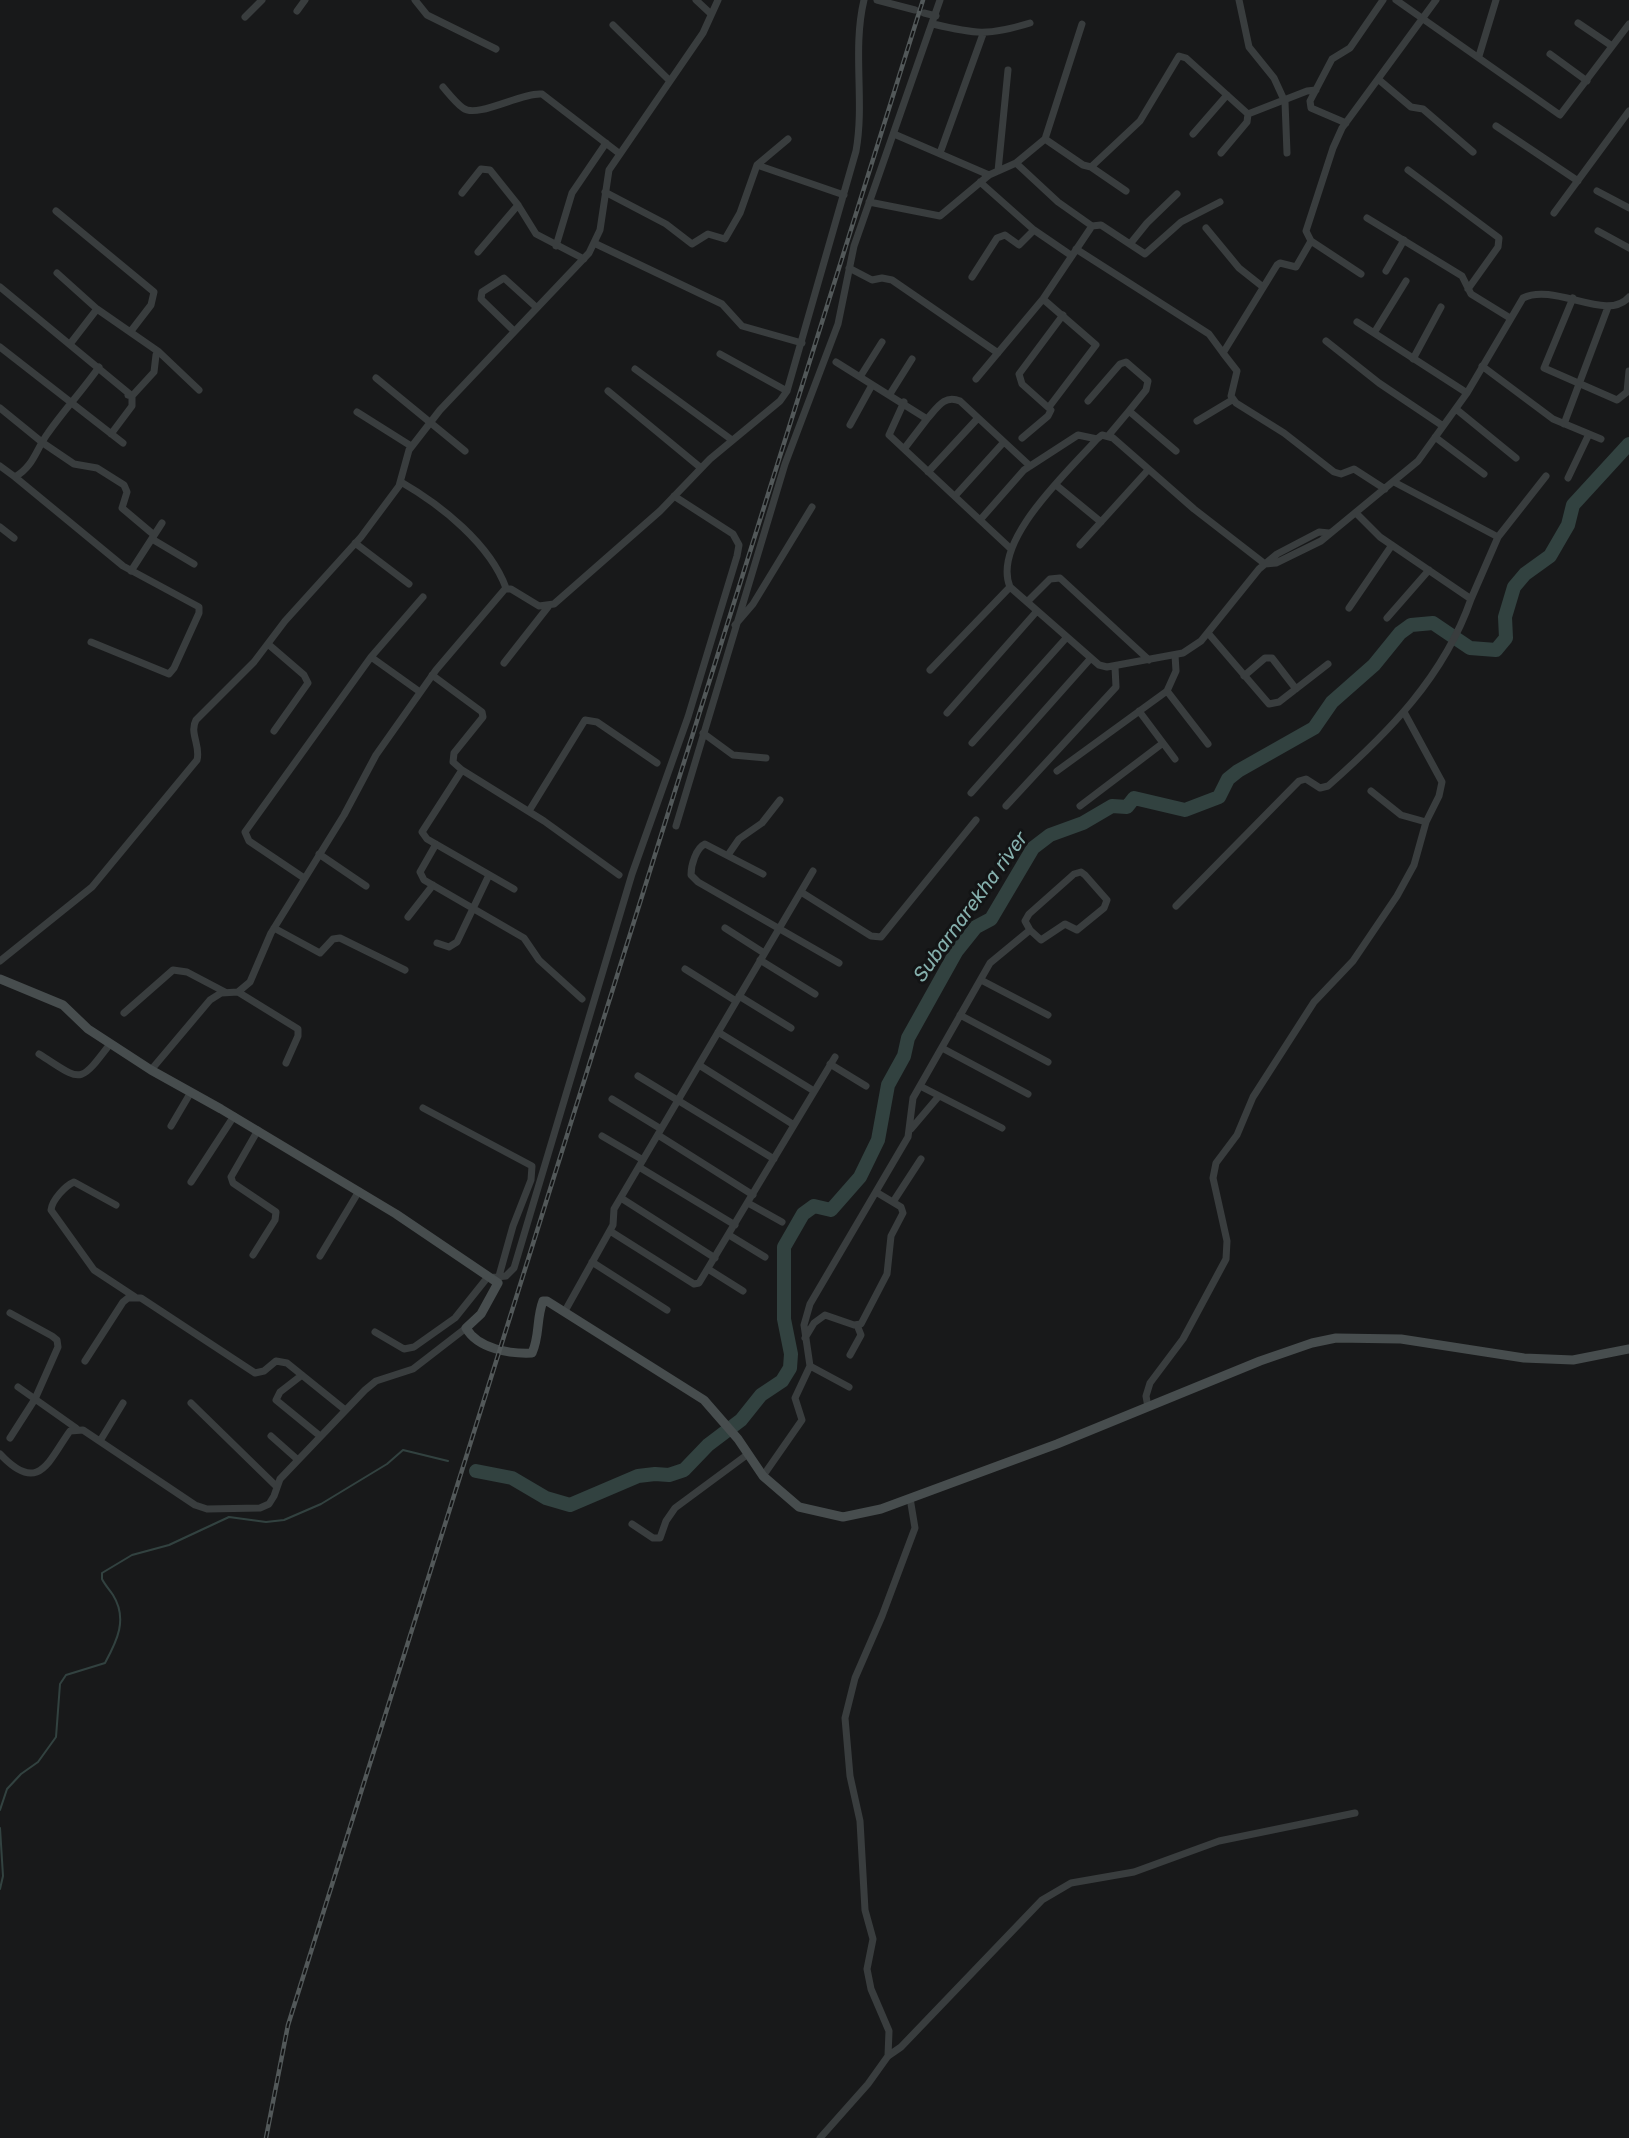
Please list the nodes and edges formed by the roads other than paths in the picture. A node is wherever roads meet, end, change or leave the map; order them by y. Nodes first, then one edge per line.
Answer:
1 (262, 0) edge
2 (305, 0) edge
3 (415, 0) edge
4 (696, 0) edge
5 (718, 0) edge
6 (864, 0) edge
7 (877, 0) edge
8 (940, 0) edge
9 (1239, 0) edge
10 (1383, 0) edge
11 (1396, 0) edge
12 (1436, 0) edge
13 (1496, 0) edge
14 (297, 10) dead end
15 (915, 10) dead end
16 (924, 13) dead end
17 (711, 14) junction
18 (936, 16) junction
19 (245, 17) dead end
20 (1424, 19) junction
21 (1030, 22) dead end
22 (1578, 23) dead end
23 (933, 24) junction
24 (1082, 24) dead end
25 (613, 25) dead end
26 (1628, 26) edge
27 (983, 34) junction
28 (1612, 46) junction
29 (496, 49) dead end
30 (1550, 54) dead end
31 (1479, 56) junction
32 (1008, 70) dead end
33 (1378, 79) junction
34 (670, 81) junction
35 (1587, 81) junction
36 (443, 87) dead end
37 (1316, 90) junction
38 (1227, 95) junction
39 (1285, 102) junction
40 (1629, 111) edge
41 (1248, 114) junction
42 (1346, 123) junction
43 (1496, 126) dead end
44 (894, 134) junction
45 (1193, 134) dead end
46 (788, 139) dead end
47 (1045, 139) junction
48 (606, 143) junction
49 (1473, 152) dead end
50 (940, 153) junction
51 (1221, 153) dead end
52 (1287, 153) dead end
53 (620, 154) junction
54 (1016, 163) junction
55 (757, 165) junction
56 (1091, 167) junction
57 (1408, 170) dead end
58 (998, 171) junction
59 (989, 175) junction
60 (1578, 181) junction
61 (980, 182) junction
62 (1597, 190) dead end
63 (1126, 191) dead end
64 (605, 192) junction
65 (462, 193) dead end
66 (1177, 194) dead end
67 (844, 195) junction
68 (869, 202) junction
69 (1220, 202) dead end
70 (518, 205) junction
71 (1629, 208) edge
72 (56, 211) dead end
73 (1554, 213) dead end
74 (1367, 218) dead end
75 (1092, 226) junction
76 (1206, 228) dead end
77 (1034, 230) junction
78 (1598, 231) dead end
79 (1404, 240) junction
80 (1311, 241) junction
81 (594, 243) junction
82 (1130, 244) junction
83 (556, 246) junction
84 (1629, 248) edge
85 (478, 252) dead end
86 (1074, 253) junction
87 (584, 259) junction
88 (849, 268) junction
89 (1386, 271) dead end
90 (57, 273) dead end
91 (1361, 274) dead end
92 (972, 277) dead end
93 (1406, 281) dead end
94 (0, 287) edge
95 (1263, 287) junction
96 (1468, 289) junction
97 (1573, 298) junction
98 (1629, 298) edge
99 (1043, 299) junction
100 (1441, 307) dead end
101 (1608, 307) junction
102 (536, 308) junction
103 (97, 309) junction
104 (1063, 315) junction
105 (1510, 318) junction
106 (1357, 322) dead end
107 (514, 330) junction
108 (131, 331) junction
109 (1374, 333) junction
110 (1326, 341) dead end
111 (882, 342) dead end
112 (802, 343) junction
113 (70, 344) junction
114 (0, 347) edge
115 (998, 353) junction
116 (1223, 353) junction
117 (156, 354) dead end
118 (720, 354) dead end
119 (912, 359) dead end
120 (1413, 359) junction
121 (836, 362) dead end
122 (1482, 366) junction
123 (99, 367) junction
124 (635, 369) dead end
125 (1629, 371) edge
126 (860, 377) junction
127 (376, 378) dead end
128 (976, 379) dead end
129 (1579, 384) junction
130 (872, 385) junction
131 (199, 390) dead end
132 (608, 391) dead end
133 (787, 391) junction
134 (1467, 393) junction
135 (890, 394) junction
136 (129, 395) junction
137 (1232, 400) junction
138 (1088, 401) dead end
139 (904, 402) junction
140 (71, 403) junction
141 (1049, 407) junction
142 (0, 408) edge
143 (1456, 409) junction
144 (1129, 411) junction
145 (357, 412) dead end
146 (978, 418) junction
147 (927, 419) junction
148 (1197, 421) dead end
149 (430, 422) junction
150 (1564, 424) junction
151 (850, 425) dead end
152 (1443, 426) junction
153 (111, 434) junction
154 (1588, 434) junction
155 (1108, 436) junction
156 (1435, 437) junction
157 (1022, 438) dead end
158 (1097, 439) junction
159 (1601, 439) dead end
160 (732, 440) junction
161 (43, 443) junction
162 (123, 443) dead end
163 (1003, 443) junction
164 (411, 446) junction
165 (904, 449) junction
166 (465, 451) dead end
167 (1176, 452) dead end
168 (1516, 458) dead end
169 (0, 466) edge
170 (1030, 466) junction
171 (701, 468) junction
172 (1148, 470) junction
173 (928, 472) junction
174 (1484, 474) dead end
175 (1546, 476) dead end
176 (15, 477) junction
177 (1568, 478) dead end
178 (401, 482) junction
179 (1394, 482) junction
180 (1056, 485) junction
181 (1385, 489) junction
182 (674, 496) junction
183 (955, 496) junction
184 (812, 507) dead end
185 (1356, 513) junction
186 (980, 520) junction
187 (1101, 522) junction
188 (162, 523) dead end
189 (0, 527) edge
190 (153, 537) junction
191 (1498, 537) junction
192 (14, 538) dead end
193 (355, 543) junction
194 (1080, 545) dead end
195 (1392, 545) junction
196 (1011, 549) junction
197 (194, 564) dead end
198 (1265, 564) junction
199 (1429, 570) junction
200 (131, 572) junction
201 (409, 584) dead end
202 (1010, 587) junction
203 (506, 588) junction
204 (423, 597) dead end
205 (1471, 599) junction
206 (1028, 602) junction
207 (548, 607) junction
208 (1349, 608) dead end
209 (1038, 611) junction
210 (1387, 618) dead end
211 (734, 626) junction
212 (1208, 633) junction
213 (1067, 637) junction
214 (91, 642) dead end
215 (268, 644) junction
216 (1175, 655) junction
217 (371, 657) junction
218 (1091, 658) junction
219 (1149, 660) junction
220 (504, 663) dead end
221 (1328, 664) dead end
222 (1115, 667) junction
223 (930, 670) dead end
224 (432, 675) junction
225 (1244, 676) junction
226 (1296, 689) junction
227 (1167, 691) junction
228 (420, 692) junction
229 (1139, 711) junction
230 (1404, 712) junction
231 (947, 713) dead end
232 (274, 731) dead end
233 (703, 733) junction
234 (972, 743) dead end
235 (1163, 743) junction
236 (1208, 744) dead end
237 (766, 758) dead end
238 (1175, 759) dead end
239 (657, 763) dead end
240 (462, 770) junction
241 (1057, 771) dead end
242 (1371, 791) dead end
243 (971, 793) dead end
244 (780, 800) dead end
245 (1006, 806) dead end
246 (1080, 806) dead end
247 (530, 811) junction
248 (976, 820) dead end
249 (1426, 822) junction
250 (676, 826) dead end
251 (436, 844) junction
252 (319, 854) junction
253 (728, 855) junction
254 (813, 871) dead end
255 (763, 874) dead end
256 (489, 875) junction
257 (619, 875) dead end
258 (304, 878) junction
259 (433, 885) junction
260 (366, 886) dead end
261 (514, 890) dead end
262 (801, 892) junction
263 (1176, 906) dead end
264 (474, 909) junction
265 (408, 917) dead end
266 (274, 928) junction
267 (726, 928) dead end
268 (779, 929) junction
269 (1030, 930) junction
270 (437, 943) dead end
271 (764, 952) junction
272 (760, 960) junction
273 (0, 961) edge
274 (839, 963) dead end
275 (685, 969) dead end
276 (405, 970) dead end
277 (0, 979) edge
278 (981, 980) junction
279 (238, 992) junction
280 (225, 993) junction
281 (815, 994) dead end
282 (738, 998) junction
283 (582, 999) dead end
284 (124, 1013) dead end
285 (1048, 1015) dead end
286 (960, 1016) junction
287 (791, 1028) dead end
288 (718, 1032) junction
289 (110, 1044) junction
290 (942, 1048) junction
291 (39, 1054) dead end
292 (835, 1057) dead end
293 (1048, 1062) dead end
294 (286, 1063) dead end
295 (830, 1064) junction
296 (699, 1065) junction
297 (151, 1070) junction
298 (638, 1076) dead end
299 (866, 1086) dead end
300 (920, 1086) junction
301 (814, 1091) junction
302 (191, 1092) junction
303 (1028, 1094) dead end
304 (939, 1096) junction
305 (612, 1099) dead end
306 (678, 1100) junction
307 (423, 1108) dead end
308 (234, 1116) junction
309 (794, 1125) junction
310 (171, 1126) dead end
311 (1002, 1128) dead end
312 (911, 1129) junction
313 (258, 1131) junction
314 (659, 1132) junction
315 (602, 1136) dead end
316 (774, 1159) junction
317 (921, 1159) dead end
318 (643, 1160) junction
319 (639, 1167) junction
320 (191, 1182) dead end
321 (358, 1191) junction
322 (876, 1192) junction
323 (753, 1195) junction
324 (621, 1198) junction
325 (893, 1202) junction
326 (748, 1203) junction
327 (116, 1205) dead end
328 (782, 1222) dead end
329 (735, 1225) junction
330 (610, 1232) junction
331 (729, 1235) junction
332 (254, 1255) dead end
333 (320, 1256) dead end
334 (765, 1257) dead end
335 (715, 1258) junction
336 (592, 1262) junction
337 (708, 1269) junction
338 (499, 1276) junction
339 (487, 1278) junction
340 (743, 1291) dead end
341 (135, 1297) junction
342 (667, 1310) dead end
343 (565, 1311) junction
344 (10, 1313) dead end
345 (857, 1325) junction
346 (466, 1328) junction
347 (375, 1332) dead end
348 (805, 1338) junction
349 (1629, 1349) edge
350 (850, 1355) dead end
351 (85, 1361) dead end
352 (810, 1366) junction
353 (302, 1375) junction
354 (18, 1387) dead end
355 (849, 1387) dead end
356 (34, 1399) junction
357 (123, 1403) dead end
358 (191, 1403) dead end
359 (1148, 1407) junction
360 (344, 1409) junction
361 (76, 1428) junction
362 (272, 1436) dead end
363 (320, 1436) junction
364 (10, 1438) dead end
365 (100, 1441) junction
366 (0, 1454) edge
367 (748, 1454) junction
368 (298, 1460) junction
369 (764, 1476) junction
370 (276, 1486) junction
371 (910, 1498) junction
372 (632, 1524) dead end
373 (1355, 1813) dead end
374 (888, 2056) junction
375 (820, 2138) edge

1 - 19 street
2 - 14 street
3 - 29 street
4 - 17 street
5 - 17 street
6 - 67 street
7 - 15 street
8 - 18 street
9 - 39 street
10 - 37 street
11 - 20 street
12 - 20 street
13 - 31 street
16 - 18 street
17 - 34 street
18 - 23 street
20 - 31 street
20 - 33 street
21 - 27 street
22 - 28 street
23 - 27 street
23 - 44 street
24 - 47 street
25 - 34 street
26 - 28 street
27 - 50 street
28 - 35 street
30 - 35 street
31 - 35 street
32 - 58 street
33 - 42 street
33 - 49 street
34 - 53 street
36 - 48 street
37 - 39 street
37 - 42 street
38 - 41 street
38 - 45 street
38 - 56 street
39 - 41 street
39 - 52 street
40 - 60 street
41 - 51 street
42 - 80 street
43 - 60 street
44 - 50 street
44 - 68 street
46 - 55 street
47 - 54 street
47 - 56 street
48 - 53 street
48 - 83 street
50 - 59 street
53 - 64 street
54 - 58 street
54 - 75 street
55 - 64 street
55 - 67 street
56 - 63 street
57 - 96 street
58 - 59 street
59 - 61 street
60 - 73 street
61 - 68 street
61 - 77 street
62 - 71 street
64 - 81 street
65 - 70 street
66 - 82 street
67 - 112 street
68 - 88 street
69 - 82 street
70 - 83 street
70 - 85 street
72 - 108 street
74 - 79 street
75 - 82 street
75 - 86 street
76 - 95 street
77 - 86 street
77 - 92 street
78 - 84 street
79 - 89 street
79 - 96 street
80 - 91 street
80 - 95 street
81 - 87 street
81 - 112 street
83 - 87 street
86 - 99 street
86 - 116 street
87 - 102 street
88 - 115 street
88 - 211 street
90 - 103 street
93 - 109 street
94 - 113 street
95 - 116 street
96 - 105 street
97 - 101 street
97 - 105 street
97 - 129 street
98 - 101 street
99 - 104 street
99 - 115 street
100 - 120 street
101 - 129 street
102 - 107 street
102 - 107 street
103 - 108 street
103 - 113 street
104 - 141 street
104 - 141 street
105 - 122 street
106 - 109 street
107 - 149 street
108 - 131 street
109 - 120 street
110 - 152 street
111 - 126 street
112 - 133 street
113 - 123 street
114 - 140 street
115 - 128 street
116 - 137 street
117 - 136 street
118 - 133 street
119 - 135 street
120 - 134 street
121 - 126 street
122 - 134 street
122 - 150 street
123 - 136 street
123 - 140 street
124 - 160 street
125 - 129 street
126 - 130 street
127 - 149 street
129 - 150 street
130 - 135 street
130 - 151 street
132 - 171 street
133 - 160 street
134 - 143 street
135 - 139 street
136 - 153 street
137 - 148 street
137 - 181 street
138 - 144 street
139 - 147 street
139 - 165 street
140 - 153 street
140 - 161 street
141 - 157 street
142 - 161 street
143 - 152 street
143 - 168 street
144 - 155 street
144 - 167 street
145 - 164 street
146 - 147 street
146 - 163 street
146 - 173 street
147 - 165 street
149 - 164 street
149 - 166 street
150 - 154 street
152 - 156 street
153 - 162 street
154 - 159 street
154 - 177 street
155 - 158 street
155 - 172 street
156 - 174 street
156 - 179 street
158 - 170 street
158 - 180 street
160 - 171 street
161 - 176 street
161 - 190 street
163 - 170 street
163 - 183 street
164 - 178 street
165 - 173 street
169 - 176 street
170 - 186 street
171 - 182 street
172 - 187 street
172 - 198 street
173 - 183 street
175 - 191 street
176 - 200 street
178 - 193 street
178 - 203 street
179 - 181 street
179 - 191 street
180 - 187 street
180 - 196 street
181 - 185 street
182 - 207 street
182 - 338 street
183 - 186 street
184 - 211 street
185 - 195 street
185 - 198 street
186 - 196 street
187 - 194 street
188 - 190 street
189 - 192 street
190 - 197 street
190 - 200 street
191 - 205 street
193 - 201 street
193 - 215 street
195 - 199 street
195 - 208 street
196 - 202 street
198 - 212 street
199 - 205 street
199 - 210 street
200 - 214 street
202 - 206 street
202 - 223 street
203 - 207 street
203 - 224 street
204 - 217 street
205 - 230 street
206 - 209 street
206 - 219 street
207 - 220 street
209 - 213 street
209 - 231 street
211 - 233 street
212 - 216 street
212 - 225 street
213 - 218 street
213 - 234 street
215 - 232 street
215 - 273 street
216 - 219 street
216 - 227 street
217 - 228 street
217 - 258 street
218 - 222 street
218 - 243 street
219 - 222 street
221 - 226 street
222 - 245 street
224 - 228 street
224 - 240 street
225 - 226 street
225 - 226 street
227 - 229 street
227 - 236 street
228 - 252 street
229 - 235 street
229 - 241 street
230 - 249 street
230 - 263 street
233 - 237 street
233 - 250 street
235 - 238 street
235 - 246 street
239 - 247 street
240 - 247 street
240 - 251 street
242 - 249 street
244 - 253 street
247 - 257 street
248 - 262 street
249 - 359 street
251 - 256 street
251 - 259 street
252 - 258 street
252 - 260 street
253 - 255 street
253 - 268 street
254 - 262 street
256 - 261 street
256 - 264 street
258 - 266 street
259 - 264 street
259 - 265 street
262 - 268 street
264 - 270 street
264 - 283 street
266 - 276 street
266 - 279 street
267 - 271 street
268 - 271 street
268 - 274 street
269 - 269 street
269 - 278 street
271 - 272 street
272 - 281 street
272 - 282 street
275 - 282 street
277 - 289 street
278 - 285 street
278 - 286 street
279 - 280 street
279 - 294 street
280 - 284 street
280 - 297 street
282 - 287 street
282 - 288 street
286 - 290 street
286 - 293 street
288 - 296 street
288 - 301 street
289 - 291 street
289 - 297 street
290 - 300 street
290 - 303 street
292 - 295 street
295 - 299 street
295 - 301 street
296 - 306 street
296 - 309 street
297 - 302 street
298 - 306 street
300 - 304 street
300 - 312 street
301 - 309 street
302 - 308 street
302 - 310 street
304 - 311 street
304 - 312 street
305 - 314 street
306 - 314 street
306 - 316 street
307 - 338 street
308 - 313 street
308 - 320 street
309 - 316 street
312 - 322 street
313 - 321 street
313 - 332 street
314 - 318 street
314 - 323 street
315 - 318 street
316 - 323 street
317 - 325 street
318 - 319 street
319 - 324 street
319 - 329 street
321 - 333 street
321 - 339 street
322 - 325 street
322 - 348 street
323 - 326 street
324 - 330 street
324 - 335 street
325 - 345 street
326 - 328 street
326 - 329 street
327 - 341 street
329 - 331 street
330 - 336 street
330 - 337 street
331 - 334 street
331 - 335 street
335 - 337 street
336 - 342 street
336 - 343 street
337 - 340 street
338 - 339 street
339 - 346 street
339 - 347 street
341 - 351 street
341 - 353 street
343 - 346 street
343 - 367 street
344 - 356 street
345 - 348 street
345 - 350 street
346 - 360 street
348 - 352 street
349 - 359 street
352 - 355 street
352 - 369 street
353 - 360 street
353 - 363 street
354 - 356 street
356 - 361 street
356 - 364 street
357 - 365 street
358 - 370 street
359 - 371 street
360 - 363 street
361 - 365 street
361 - 366 street
362 - 368 street
363 - 368 street
365 - 370 street
367 - 369 street
367 - 372 street
368 - 370 street
369 - 371 street
371 - 374 street
373 - 374 street
374 - 375 street

